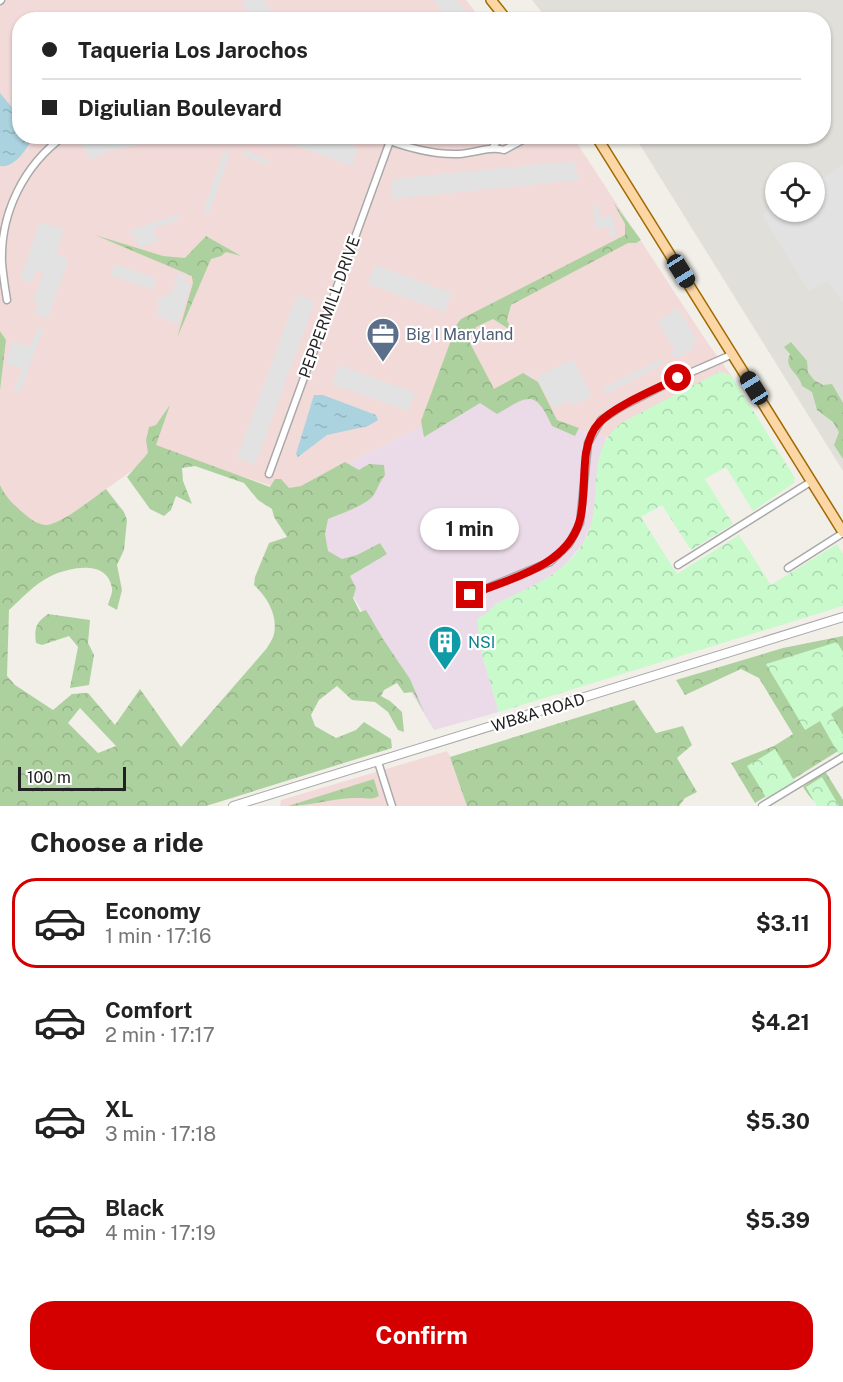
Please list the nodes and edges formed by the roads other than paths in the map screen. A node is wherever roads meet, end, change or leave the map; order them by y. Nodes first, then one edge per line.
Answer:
1 (491, 0) edge
2 (501, 12) edge
3 (53, 144) edge
4 (389, 144) edge
5 (399, 144) edge
6 (495, 144) edge
7 (515, 144) edge
8 (601, 144) edge
9 (493, 147) junction
10 (8, 300) dead end
11 (733, 354) junction
12 (269, 474) dead end
13 (812, 481) junction
14 (843, 532) edge
15 (678, 565) dead end
16 (788, 568) dead end
17 (470, 595) dead end
18 (843, 617) edge
19 (843, 757) edge
20 (378, 762) junction
21 (233, 806) edge
22 (392, 806) edge
23 (762, 806) edge

1 - 2 main road
3 - 10 street
4 - 12 street, PEPPERMILL DRIVE
5 - 9 street
6 - 9 street
7 - 9 street
8 - 11 main road
11 - 13 main road
11 - 17 street
13 - 14 main road
13 - 15 street
14 - 16 street
18 - 20 street, WB&A ROAD
19 - 23 street
20 - 21 street, WB&A ROAD
20 - 22 street

